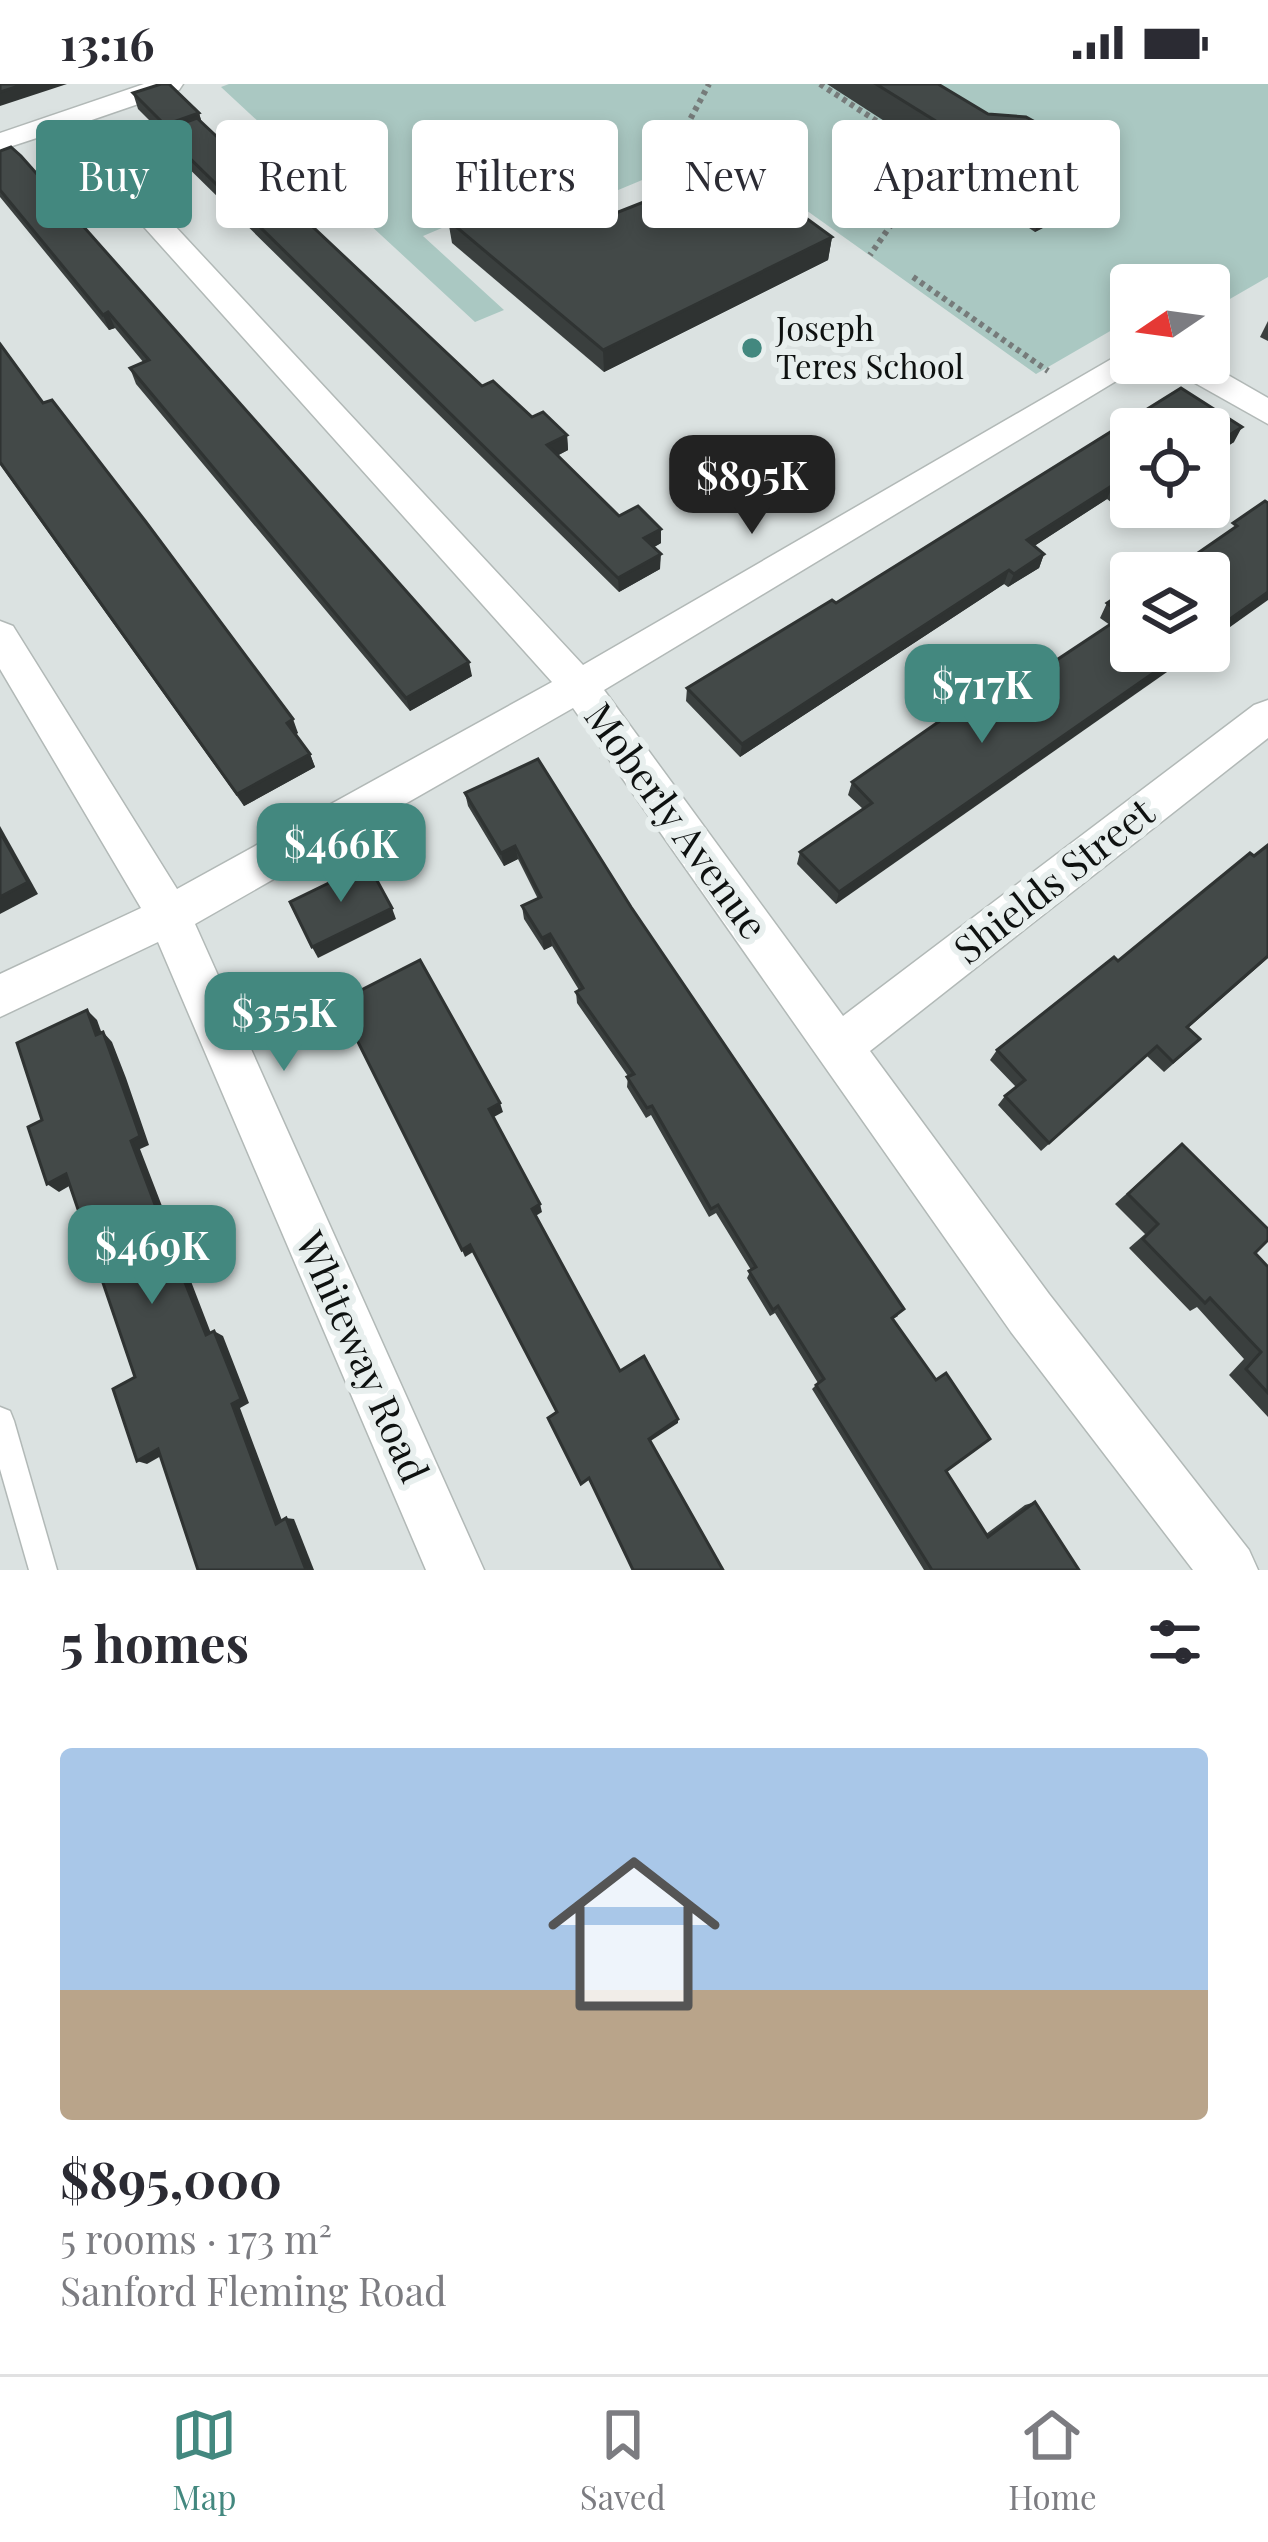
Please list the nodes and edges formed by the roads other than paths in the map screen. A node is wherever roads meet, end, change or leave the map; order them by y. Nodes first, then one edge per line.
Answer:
1 (170, 84) edge
2 (66, 120) edge
3 (36, 130) edge
4 (0, 142) edge
5 (161, 228) edge
6 (1110, 373) edge
7 (1219, 384) edge
8 (1268, 413) edge
9 (0, 636) edge
10 (579, 686) junction
11 (1268, 716) edge
12 (169, 916) junction
13 (0, 995) edge
14 (839, 1046) junction
15 (0, 1421) edge
16 (43, 1570) edge
17 (455, 1570) edge
18 (1229, 1570) edge

1 - 2 street
3 - 4 street
5 - 10 street, Moberly Avenue
6 - 10 street
7 - 8 street
9 - 12 street, Whiteway Road
10 - 12 street
10 - 14 street, Moberly Avenue
11 - 14 street, Shields Street
12 - 13 street
12 - 17 street, Whiteway Road
14 - 18 street, Moberly Avenue
15 - 16 lane

